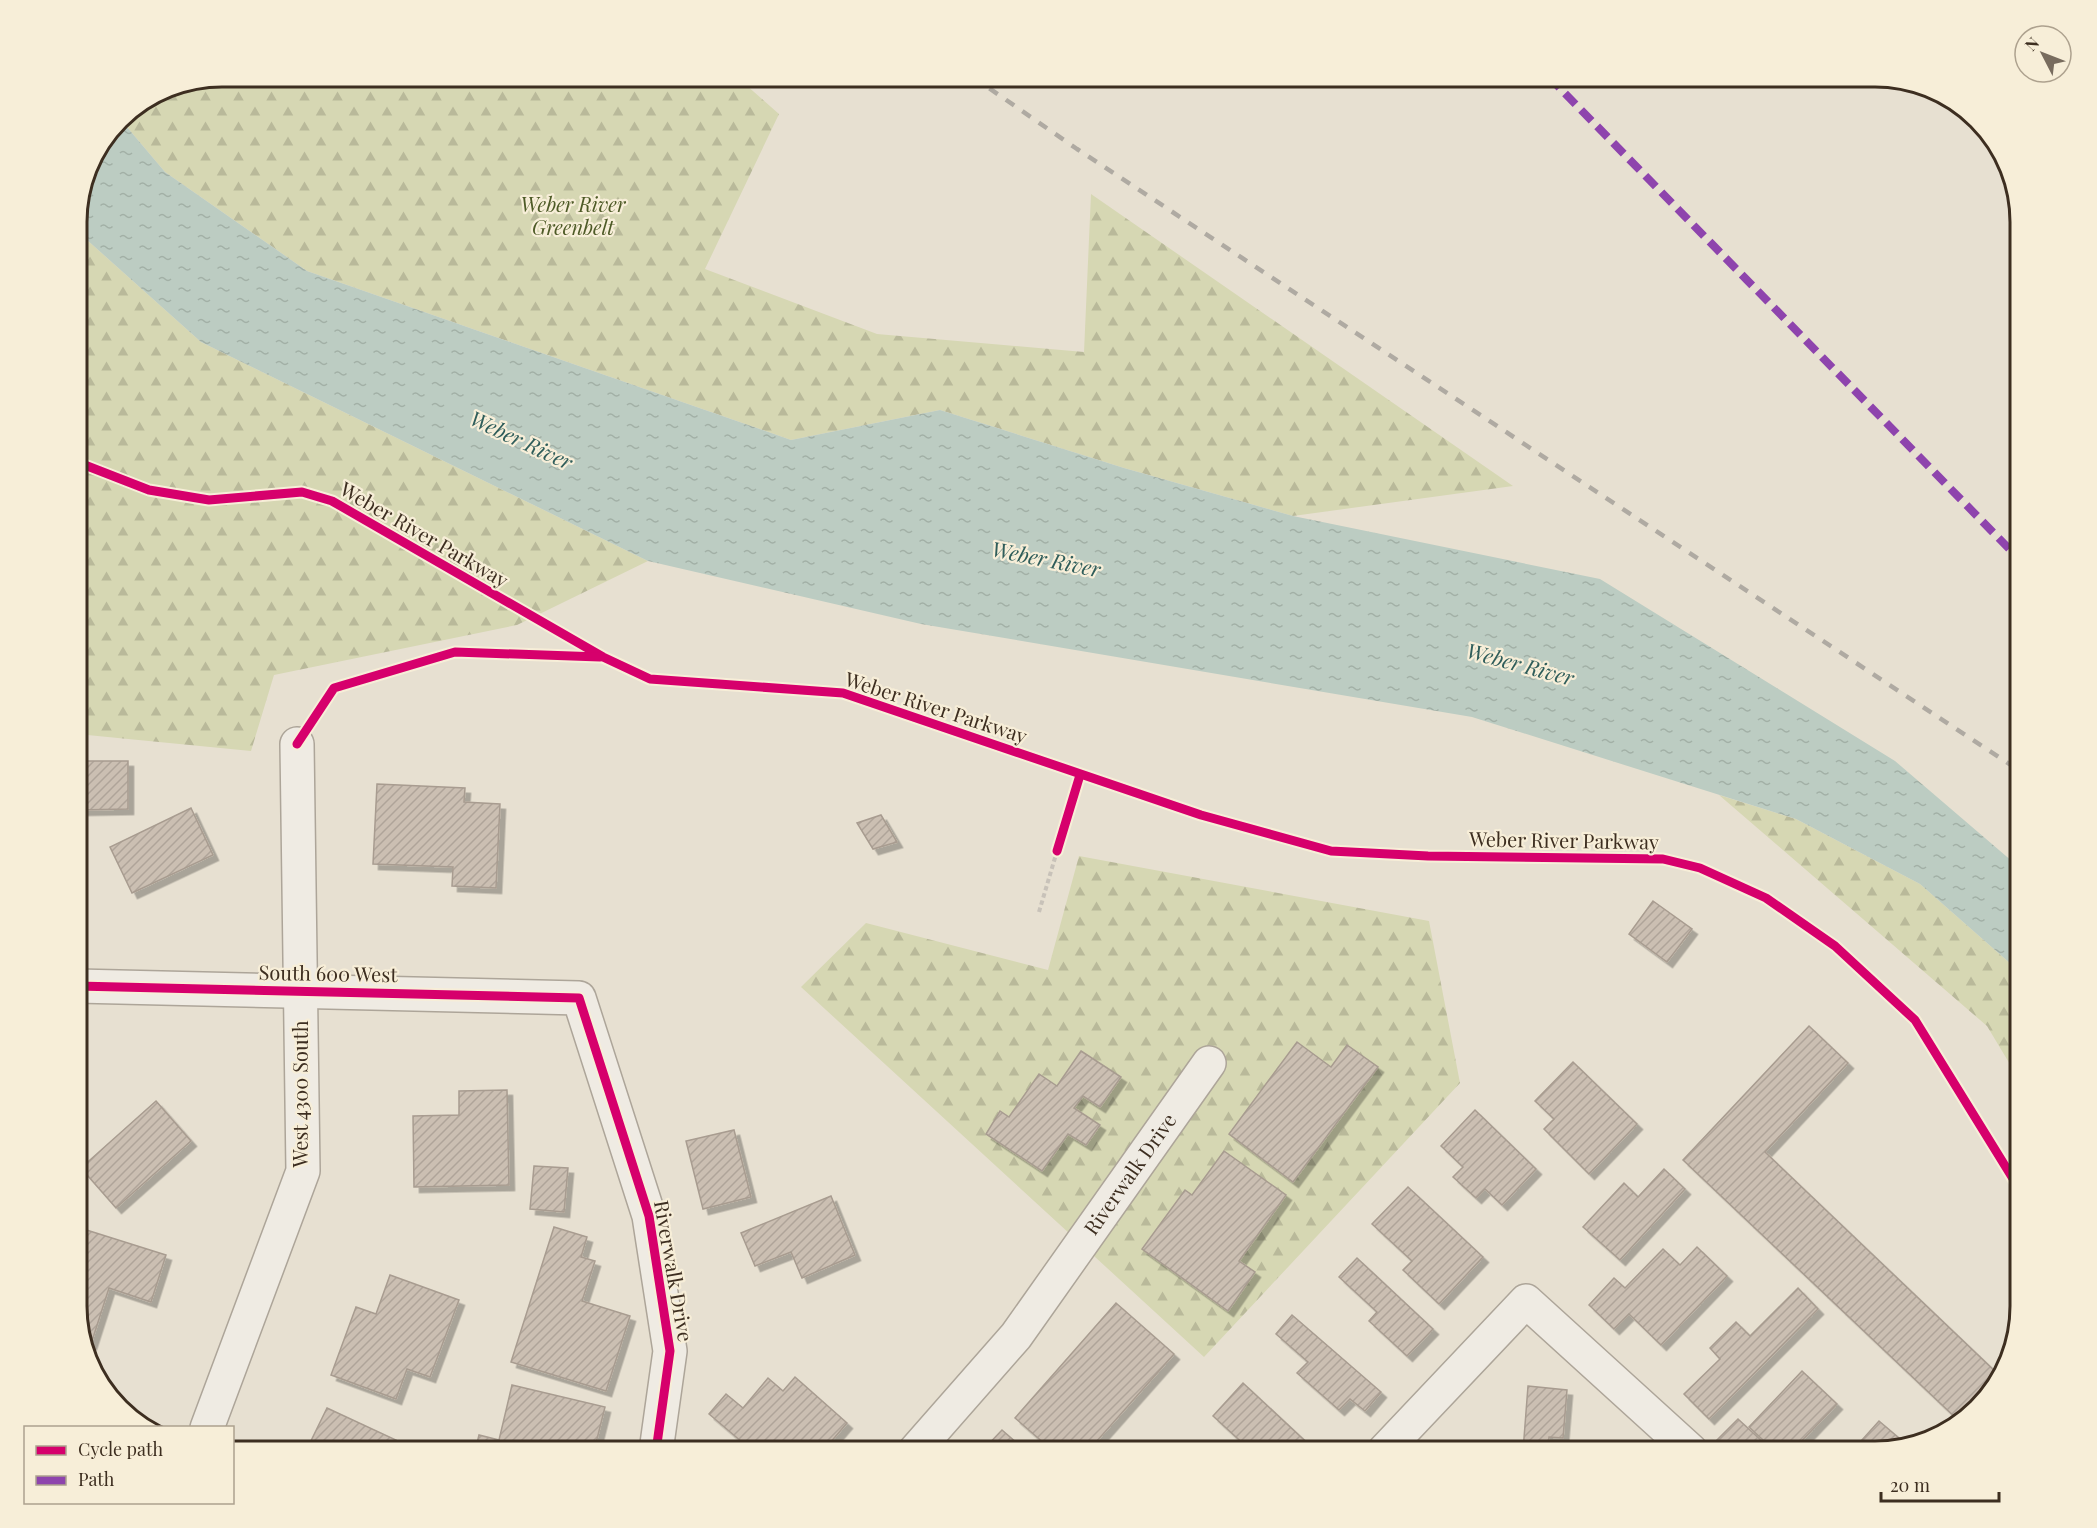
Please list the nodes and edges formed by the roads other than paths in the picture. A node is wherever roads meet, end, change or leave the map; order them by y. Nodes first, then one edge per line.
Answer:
1 (297, 744) dead end
2 (87, 986) edge
3 (300, 991) junction
4 (579, 998) joint
5 (1209, 1063) dead end
6 (208, 1426) edge
7 (658, 1441) edge
8 (925, 1441) edge
9 (1394, 1441) edge
10 (1679, 1441) edge

1 - 3 street, West 4300 South
2 - 3 street, South 600 West
3 - 4 street, South 600 West
3 - 6 street, West 4300 South
4 - 7 street, Riverwalk Drive
5 - 8 street, Riverwalk Drive
9 - 10 street

